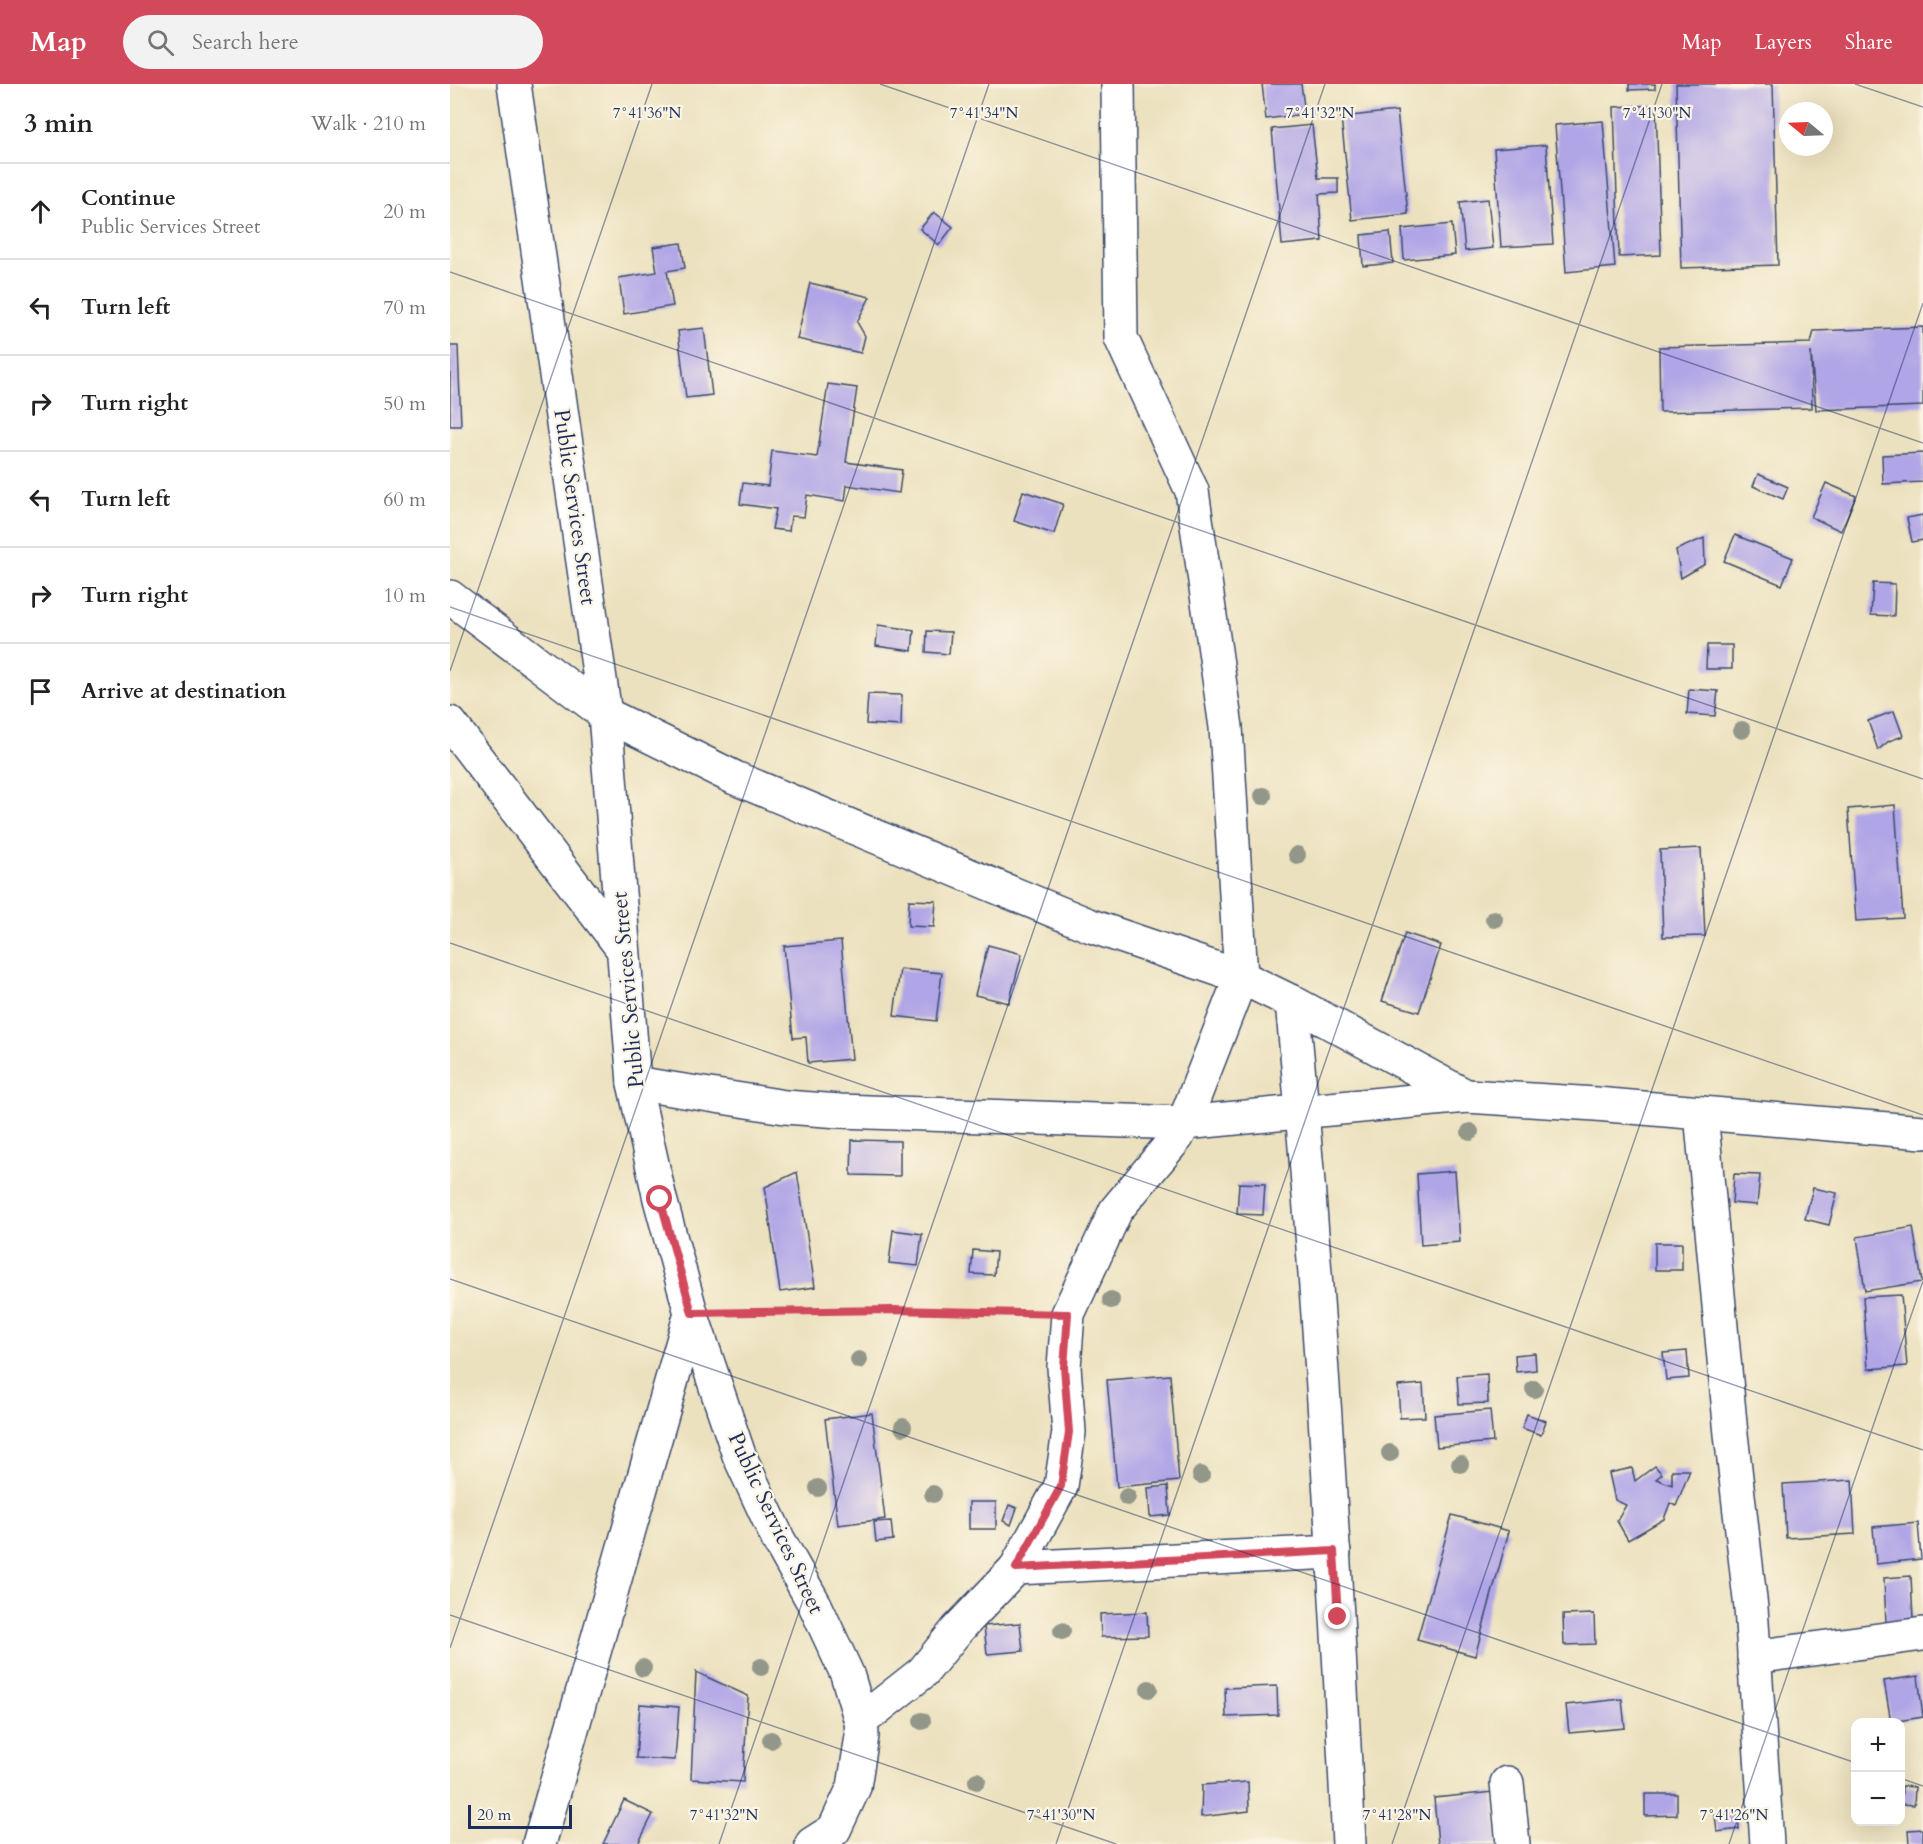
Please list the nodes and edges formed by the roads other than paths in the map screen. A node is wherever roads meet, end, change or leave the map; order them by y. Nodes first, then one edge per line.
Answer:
1 (514, 84) edge
2 (1118, 84) edge
3 (450, 597) edge
4 (605, 714) junction
5 (450, 723) edge
6 (623, 949) junction
7 (1241, 977) junction
8 (1292, 1002) junction
9 (634, 1083) junction
10 (1466, 1096) junction
11 (1302, 1113) junction
12 (1701, 1113) junction
13 (1184, 1124) junction
14 (1923, 1132) edge
15 (692, 1313) junction
16 (1334, 1551) junction
17 (1016, 1568) junction
18 (1923, 1634) edge
19 (1754, 1657) junction
20 (861, 1721) junction
21 (1507, 1784) dead end
22 (539, 1844) edge
23 (813, 1844) edge
24 (1349, 1844) edge
25 (1513, 1844) edge
26 (1767, 1844) edge

1 - 4 street, Public Services Street
2 - 7 street
3 - 4 street
4 - 6 street, Public Services Street
4 - 7 street
5 - 6 street
6 - 9 street, Public Services Street
7 - 8 street
7 - 13 street
8 - 10 street
8 - 11 street
9 - 13 street
9 - 15 street, Public Services Street
10 - 11 street
10 - 12 street
11 - 13 street
11 - 16 street
12 - 14 street
12 - 19 street
13 - 17 street
15 - 20 street, Public Services Street
15 - 22 street
16 - 17 street
16 - 24 street
17 - 20 street
18 - 19 street
19 - 26 street
20 - 23 street, Public Services Street
21 - 25 street

